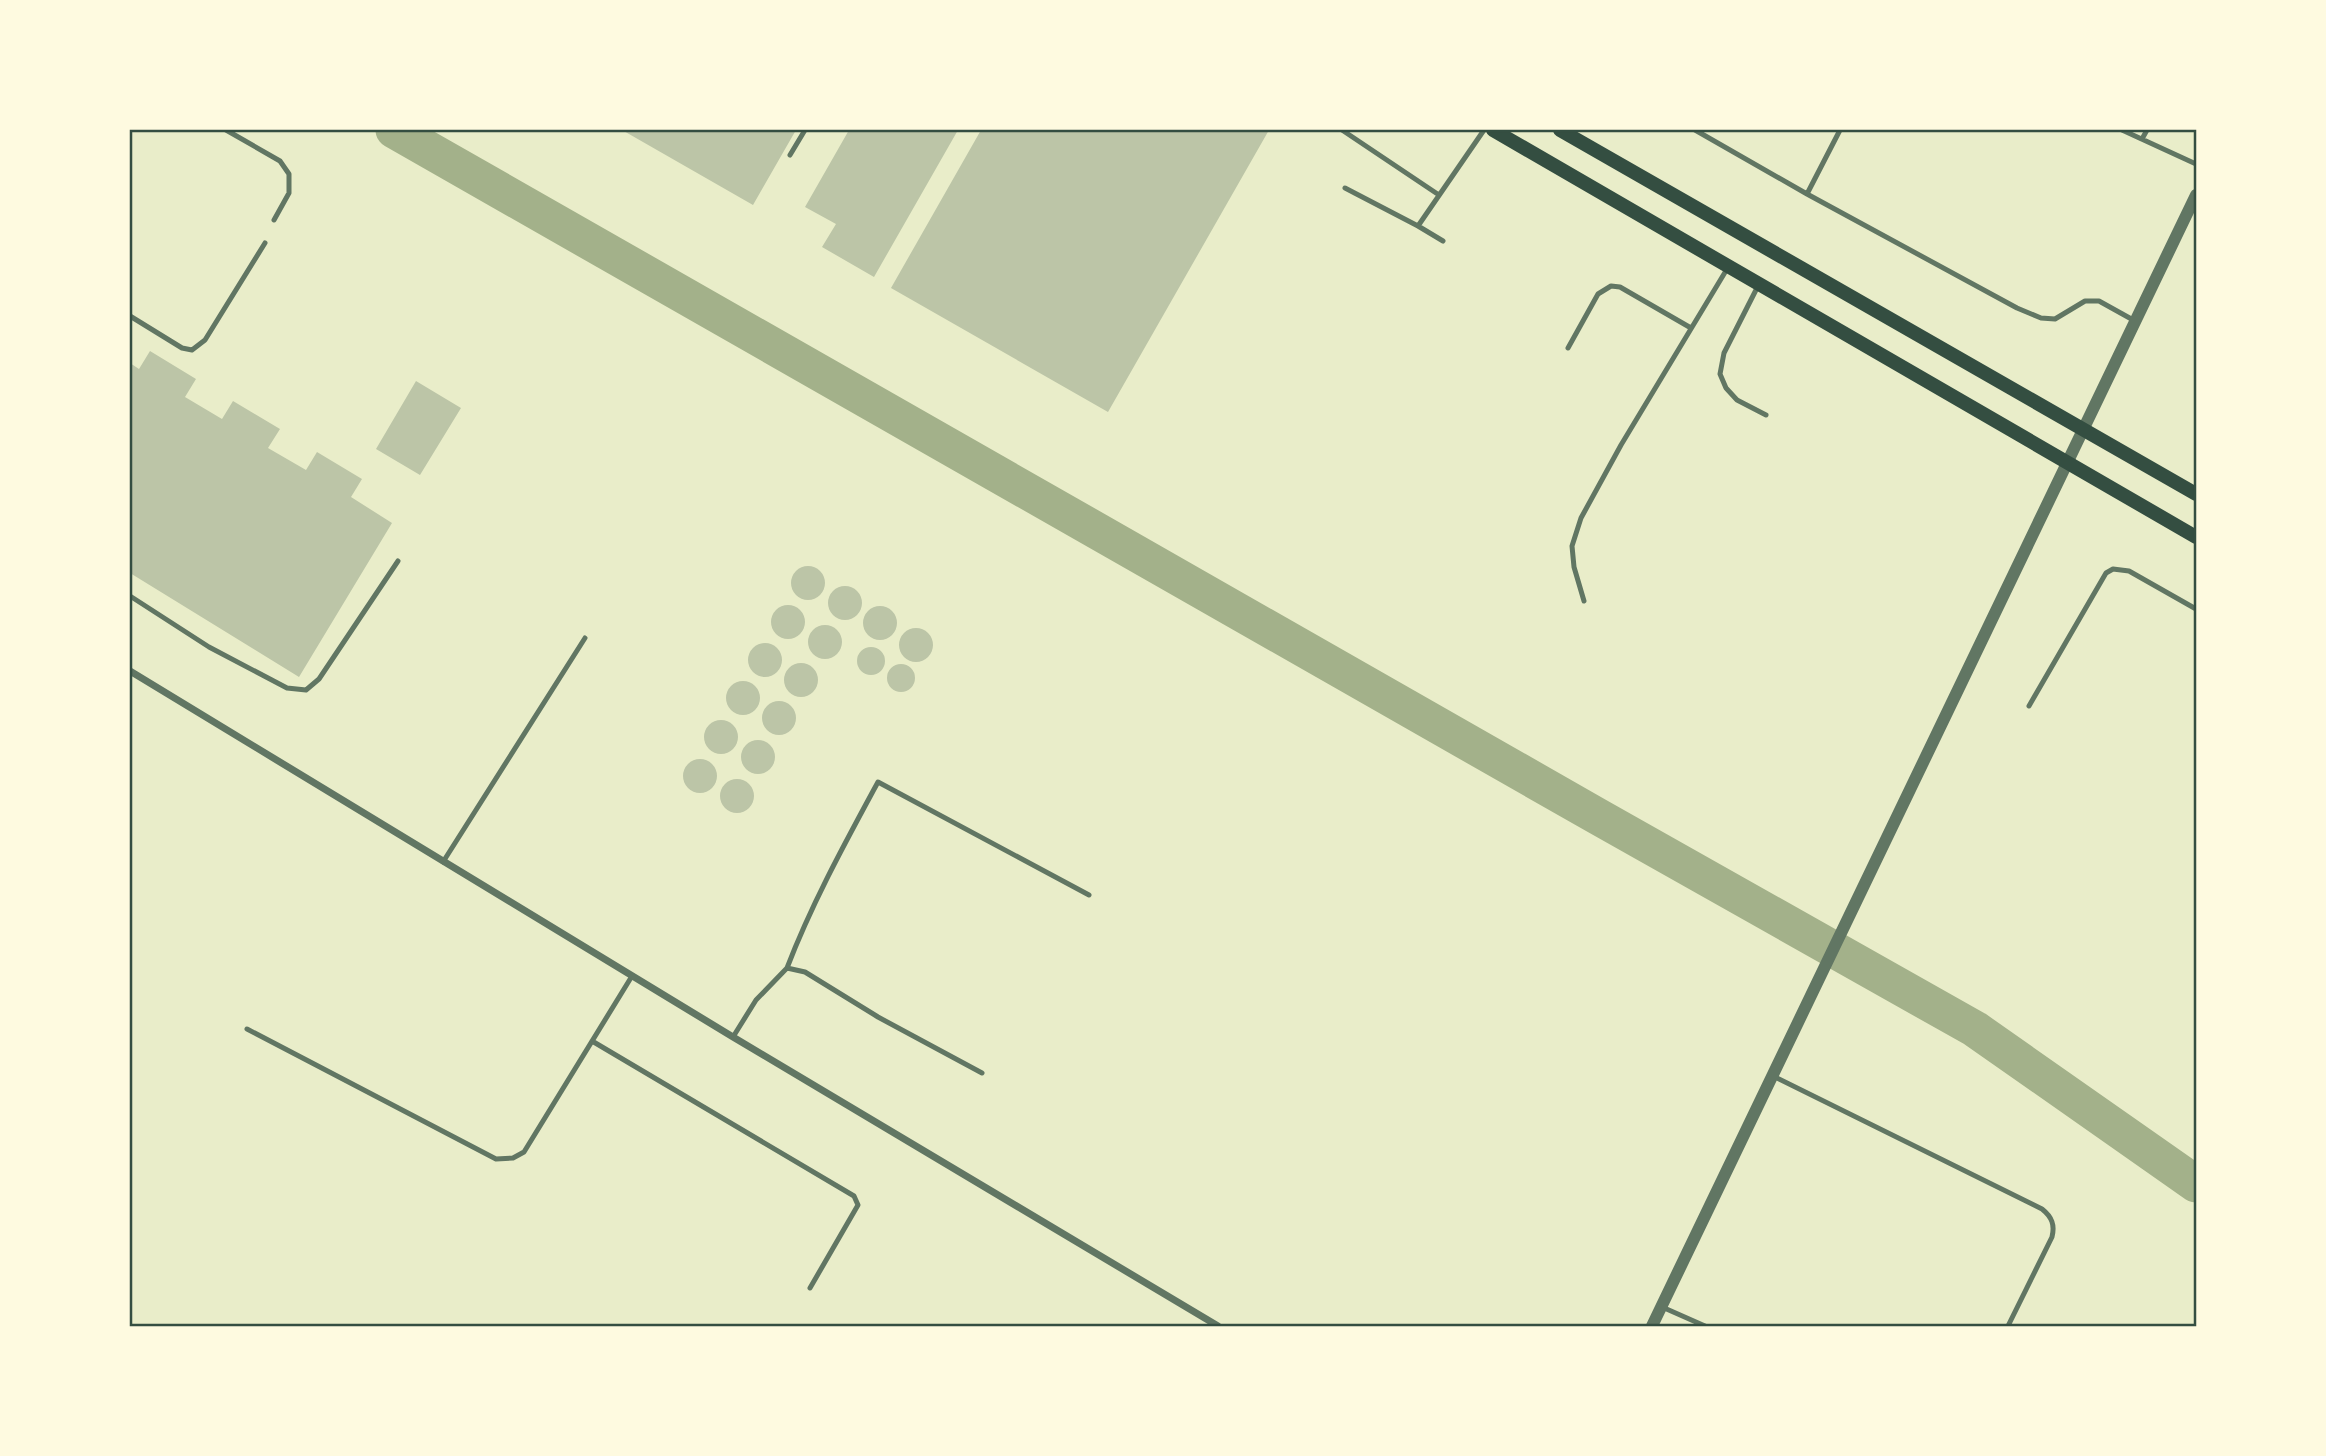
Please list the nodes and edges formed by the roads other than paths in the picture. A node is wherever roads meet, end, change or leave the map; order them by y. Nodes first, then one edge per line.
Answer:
1 (226, 130) edge
2 (805, 130) edge
3 (1342, 130) edge
4 (1484, 130) edge
5 (1493, 130) edge
6 (1560, 130) edge
7 (1695, 130) edge
8 (1840, 130) edge
9 (2122, 130) edge
10 (2147, 130) edge
11 (2142, 139) junction
12 (790, 155) dead end
13 (2196, 164) edge
14 (1345, 188) dead end
15 (1807, 194) junction
16 (1439, 195) junction
17 (2196, 195) edge
18 (274, 220) dead end
19 (1418, 226) junction
20 (1443, 241) dead end
21 (265, 243) dead end
22 (1729, 266) junction
23 (1759, 284) junction
24 (130, 316) edge
25 (2136, 321) junction
26 (1690, 328) junction
27 (1568, 348) dead end
28 (1766, 415) dead end
29 (2084, 428) junction
30 (2067, 463) junction
31 (2196, 494) edge
32 (2196, 537) edge
33 (398, 561) dead end
34 (130, 596) edge
35 (1584, 601) dead end
36 (2196, 610) edge
37 (585, 638) dead end
38 (130, 671) edge
39 (2029, 706) dead end
40 (443, 862) junction
41 (1089, 895) dead end
42 (787, 968) junction
43 (632, 976) junction
44 (247, 1029) dead end
45 (733, 1037) junction
46 (592, 1041) junction
47 (982, 1073) dead end
48 (1773, 1076) junction
49 (810, 1288) dead end
50 (1662, 1307) junction
51 (1218, 1326) edge
52 (1652, 1326) edge
53 (1705, 1326) edge
54 (2008, 1326) edge

1 - 18 lane
2 - 12 lane
3 - 16 lane
4 - 16 lane
5 - 22 main road
6 - 29 main road
7 - 15 lane
8 - 15 lane
9 - 11 lane
10 - 11 lane
11 - 13 lane
14 - 19 lane
15 - 25 lane
16 - 19 lane
17 - 25 street
19 - 20 lane
21 - 24 lane
22 - 23 main road
22 - 26 lane
23 - 28 lane
23 - 30 main road
25 - 29 street
26 - 27 lane
26 - 35 lane
29 - 30 street
29 - 31 main road
30 - 32 main road
30 - 48 street
33 - 34 lane
36 - 39 lane
37 - 40 lane
38 - 40 street
40 - 43 street
41 - 42 lane
42 - 45 lane
42 - 47 lane
43 - 45 street
43 - 46 lane
44 - 46 lane
45 - 51 street
46 - 49 lane
48 - 50 street
48 - 54 lane
50 - 52 street
50 - 53 lane

